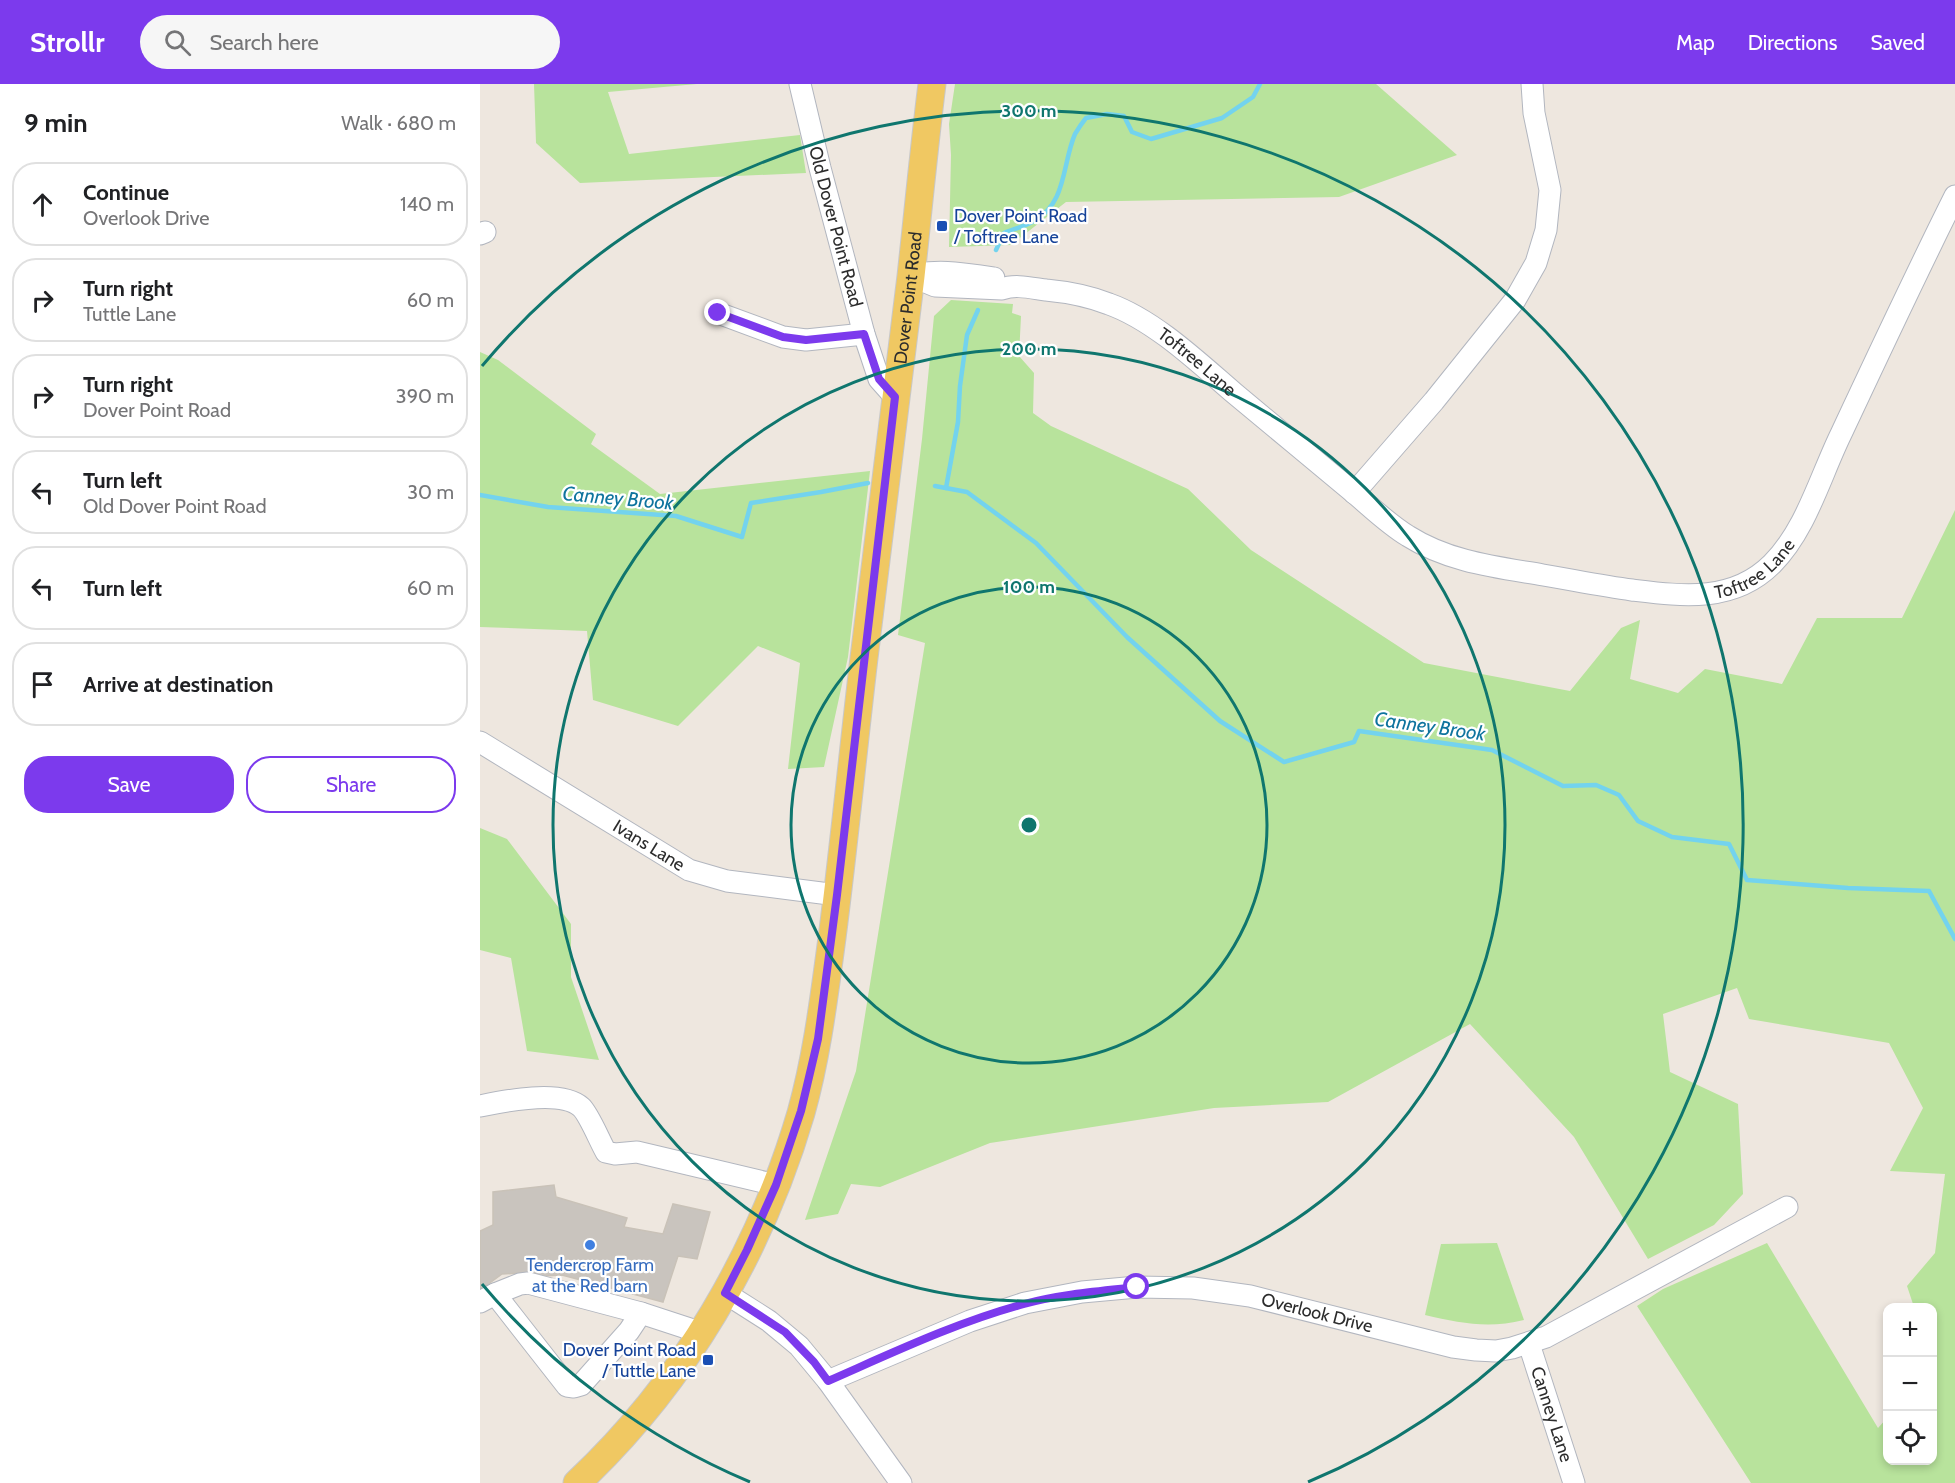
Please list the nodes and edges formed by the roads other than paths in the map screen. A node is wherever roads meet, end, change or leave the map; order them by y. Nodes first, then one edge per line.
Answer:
1 (800, 84) edge
2 (932, 84) edge
3 (1532, 84) edge
4 (1955, 196) edge
5 (911, 276) junction
6 (718, 313) dead end
7 (864, 334) junction
8 (895, 397) junction
9 (1354, 493) junction
10 (480, 742) edge
11 (837, 895) junction
12 (480, 1106) edge
13 (776, 1185) junction
14 (1787, 1207) dead end
15 (725, 1293) junction
16 (488, 1298) edge
17 (641, 1313) junction
18 (702, 1333) junction
19 (1529, 1344) junction
20 (828, 1381) junction
21 (577, 1483) edge
22 (901, 1483) edge
23 (1574, 1483) edge

1 - 7 street, Old Dover Point Road
2 - 5 main road, Dover Point Road
3 - 9 street
4 - 9 street, Toftree Lane
5 - 8 main road, Dover Point Road
5 - 9 street, Toftree Lane
6 - 7 street
7 - 8 street, Old Dover Point Road
8 - 11 main road, Dover Point Road
10 - 11 street, Ivans Lane
11 - 13 main road, Dover Point Road
12 - 13 street
13 - 15 main road, Dover Point Road
14 - 19 street, Overlook Drive
15 - 18 main road, Dover Point Road
15 - 20 street
16 - 17 street
16 - 17 street
17 - 18 street
18 - 21 main road, Dover Point Road
19 - 20 street, Overlook Drive
19 - 23 street, Canney Lane
20 - 22 street

